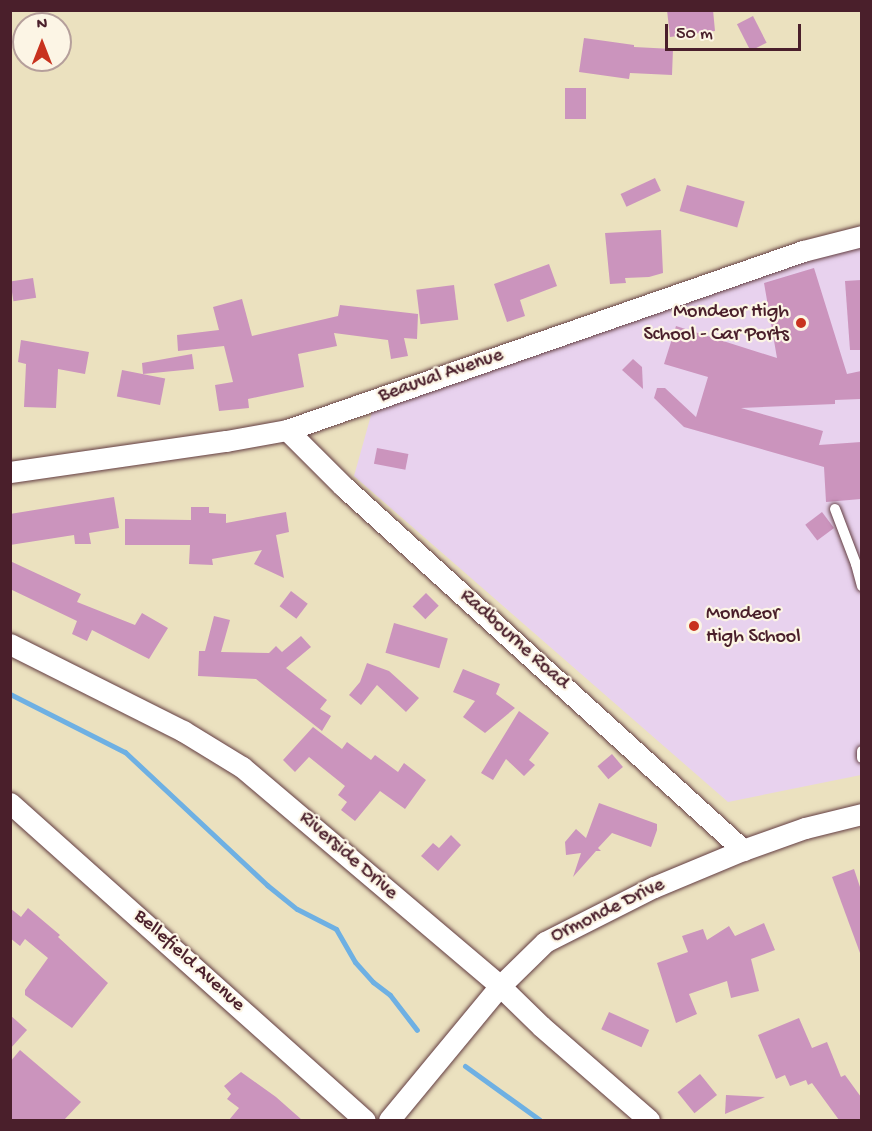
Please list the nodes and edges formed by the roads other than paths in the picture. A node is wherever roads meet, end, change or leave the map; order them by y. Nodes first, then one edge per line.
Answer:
1 (861, 236) edge
2 (287, 430) junction
3 (10, 472) edge
4 (835, 508) dead end
5 (861, 586) edge
6 (10, 644) edge
7 (861, 751) edge
8 (861, 758) edge
9 (10, 803) edge
10 (861, 814) edge
11 (743, 850) junction
12 (500, 986) junction
13 (365, 1120) edge
14 (389, 1120) edge
15 (649, 1120) edge

1 - 2 street, Beauval Avenue
2 - 3 street, Beauval Avenue
2 - 11 street, Radbourne Road
4 - 5 lane
6 - 12 street, Riverside Drive
7 - 8 lane
9 - 13 street, Bellefield Avenue
10 - 11 street, Ormonde Drive
11 - 12 street, Ormonde Drive
12 - 14 street, Ormonde Drive
12 - 15 street, Riverside Drive

